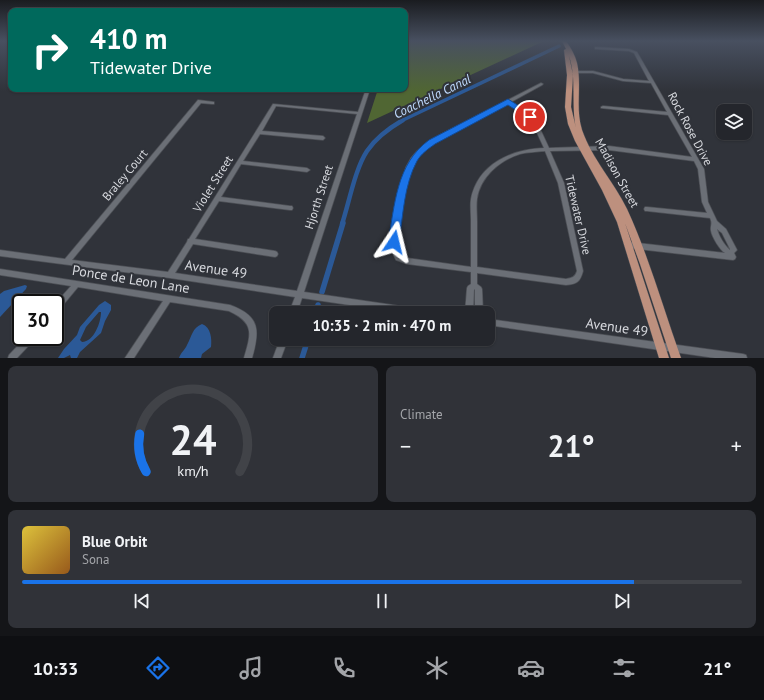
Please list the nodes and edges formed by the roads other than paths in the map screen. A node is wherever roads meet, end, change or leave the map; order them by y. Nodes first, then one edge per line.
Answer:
1 (567, 58) edge
2 (571, 58) edge
3 (637, 58) edge
4 (577, 72) junction
5 (651, 82) junction
6 (541, 84) dead end
7 (367, 92) edge
8 (508, 102) junction
9 (212, 103) dead end
10 (603, 107) dead end
11 (359, 113) junction
12 (670, 114) junction
13 (258, 132) junction
14 (323, 138) dead end
15 (585, 148) junction
16 (546, 150) junction
17 (695, 159) junction
18 (240, 162) junction
19 (307, 170) dead end
20 (216, 199) junction
21 (290, 208) dead end
22 (647, 209) dead end
23 (712, 216) junction
24 (190, 242) junction
25 (633, 245) junction
26 (0, 253) edge
27 (274, 254) dead end
28 (66, 262) junction
29 (475, 270) junction
30 (0, 272) edge
31 (170, 275) junction
32 (77, 284) junction
33 (474, 285) junction
34 (300, 294) junction
35 (169, 298) junction
36 (64, 299) edge
37 (469, 299) junction
38 (479, 300) junction
39 (296, 306) edge
40 (380, 306) edge
41 (469, 306) edge
42 (479, 306) edge
43 (495, 323) edge
44 (23, 346) edge
45 (281, 346) edge
46 (661, 347) junction
47 (674, 353) edge
48 (12, 358) edge
49 (129, 358) edge
50 (248, 358) edge
51 (277, 358) edge
52 (664, 358) edge
53 (743, 358) edge

1 - 15 main road, Madison Street
2 - 4 main road, Madison Street
3 - 5 street, Rock Rose Drive
4 - 5 street
4 - 15 main road, Madison Street
5 - 12 street, Rock Rose Drive
6 - 8 street
7 - 11 street, Hjorth Street
8 - 16 street, Tidewater Drive
8 - 29 street
9 - 28 street, Braley Court
10 - 12 street
11 - 13 street, Violet Street
11 - 34 street, Hjorth Street
12 - 17 street, Rock Rose Drive
13 - 14 street
13 - 18 street, Violet Street
15 - 16 street
15 - 17 street
15 - 25 main road, Madison Street
16 - 29 street
16 - 29 street, Tidewater Drive
17 - 23 street, Rock Rose Drive
18 - 19 street
18 - 20 street, Violet Street
20 - 21 street
20 - 24 street, Violet Street
22 - 23 street
23 - 25 street, Rock Rose Drive
24 - 27 street
24 - 31 street, Violet Street
25 - 46 main road, Madison Street
25 - 47 main road, Madison Street
26 - 28 street, Avenue 49
28 - 31 street, Avenue 49
29 - 33 street
30 - 32 street, Ponce de Leon Lane
31 - 34 street, Avenue 49
32 - 35 street, Ponce de Leon Lane
32 - 36 street
33 - 37 street
33 - 38 street
34 - 39 street, Hjorth Street
34 - 40 street, Avenue 49
35 - 49 street
35 - 50 street, Ponce de Leon Lane
37 - 38 street
37 - 41 street
38 - 42 street
43 - 46 street, Avenue 49
44 - 48 street
45 - 51 street
46 - 47 street, Avenue 49
46 - 52 main road, Madison Street
47 - 53 street, Avenue 49

